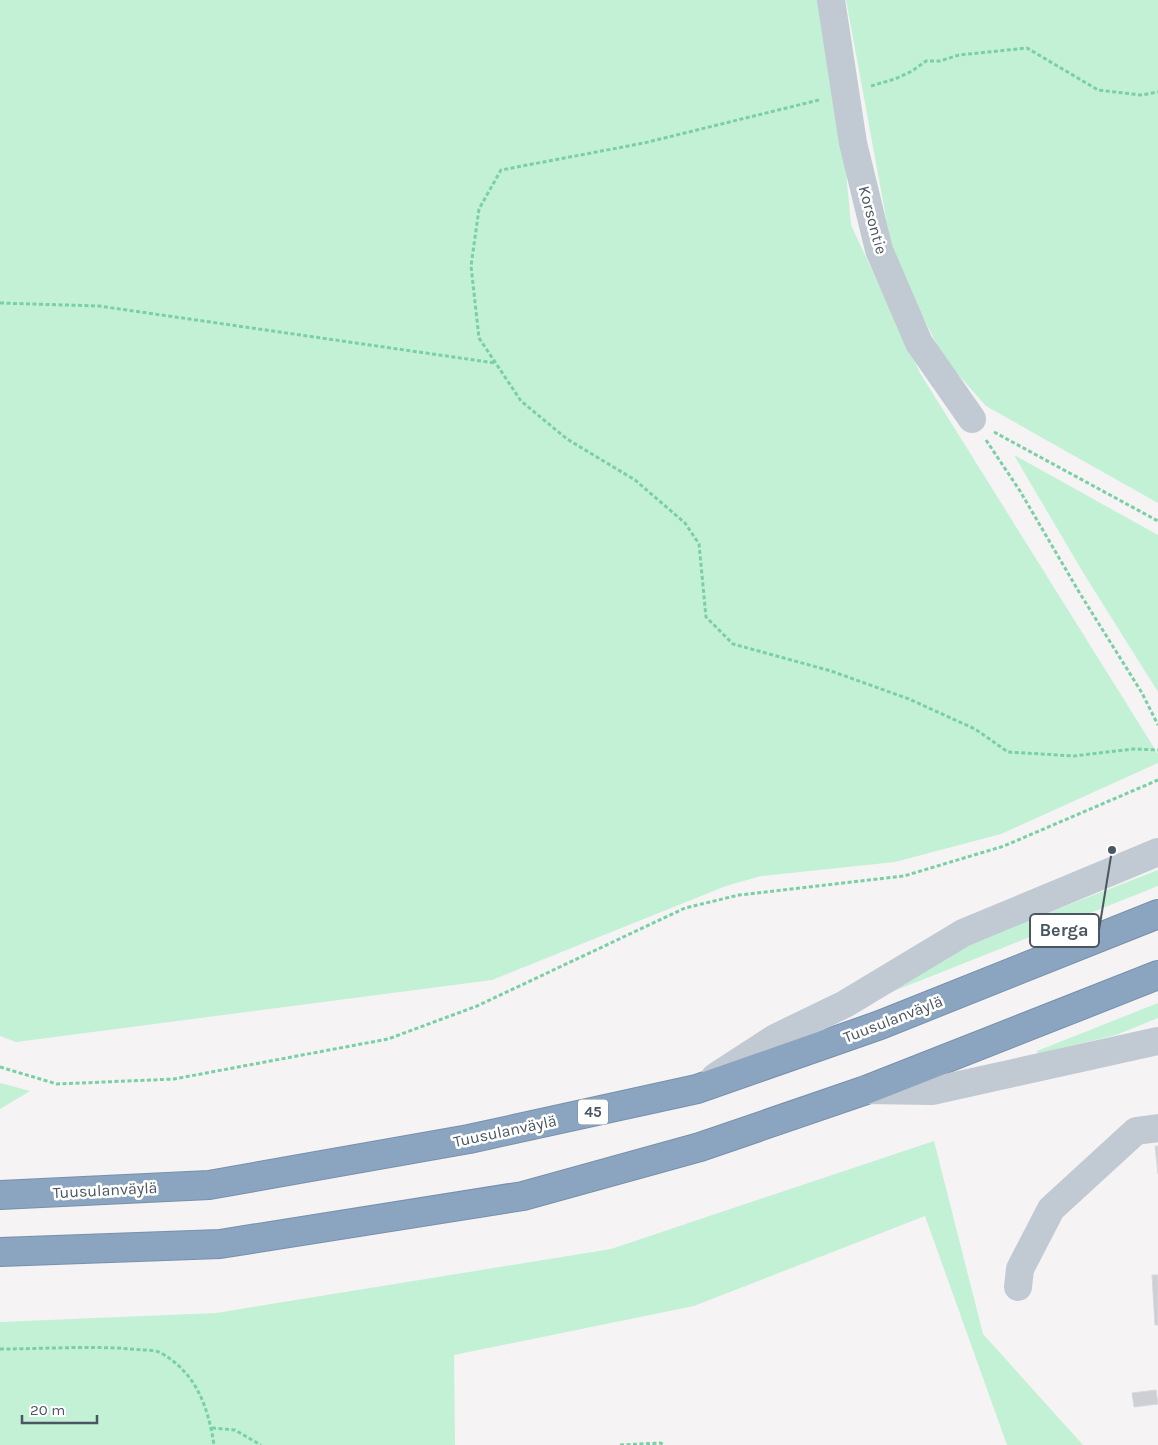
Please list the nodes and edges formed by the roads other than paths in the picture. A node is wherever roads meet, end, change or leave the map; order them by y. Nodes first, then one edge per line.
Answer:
1 (831, 0) edge
2 (972, 419) road end
3 (1158, 852) edge
4 (1158, 914) edge
5 (1158, 975) edge
6 (1158, 1041) edge
7 (698, 1089) junction
8 (866, 1090) junction
9 (1158, 1128) edge
10 (0, 1195) edge
11 (0, 1252) edge
12 (1018, 1287) dead end

1 - 2 street, Korsontie
3 - 7 street
4 - 7 highway, Tuusulanväylä / 45
5 - 8 highway
6 - 8 street
7 - 10 highway, Tuusulanväylä / 45
8 - 11 highway
9 - 12 street

